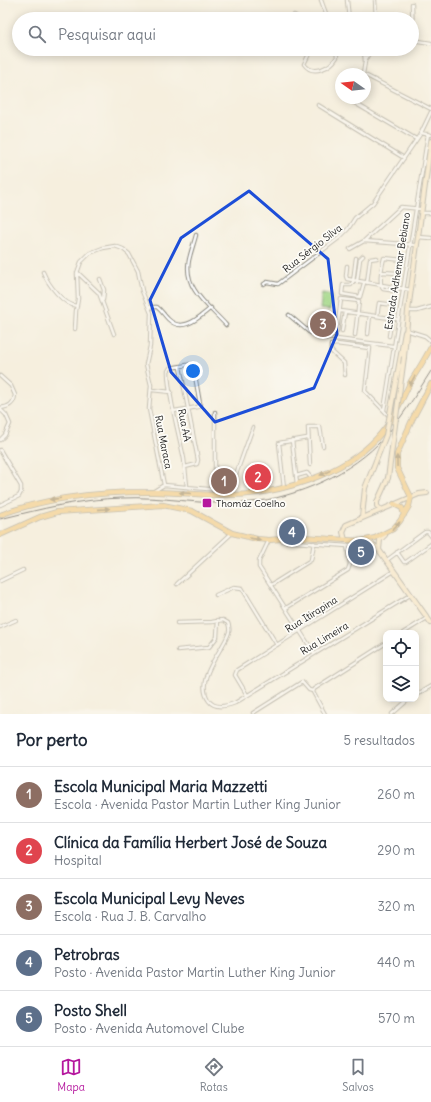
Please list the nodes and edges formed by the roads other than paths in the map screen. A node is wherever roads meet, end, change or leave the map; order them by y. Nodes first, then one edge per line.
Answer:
1 (321, 0) edge
2 (347, 0) edge
3 (375, 0) edge
4 (412, 4) dead end
5 (325, 12) edge
6 (348, 12) edge
7 (376, 12) edge
8 (412, 12) edge
9 (419, 41) edge
10 (431, 43) edge
11 (308, 56) edge
12 (337, 56) edge
13 (365, 56) edge
14 (368, 56) edge
15 (365, 62) junction
16 (364, 68) edge
17 (371, 78) edge
18 (356, 104) edge
19 (318, 105) dead end
20 (431, 109) edge
21 (431, 112) edge
22 (420, 133) junction
23 (430, 135) edge
24 (416, 139) junction
25 (431, 141) edge
26 (404, 158) junction
27 (416, 208) junction
28 (421, 211) junction
29 (431, 213) edge
30 (196, 235) dead end
31 (418, 237) junction
32 (431, 238) edge
33 (364, 241) junction
34 (410, 245) junction
35 (417, 245) junction
36 (350, 249) dead end
37 (363, 256) dead end
38 (356, 258) dead end
39 (377, 258) dead end
40 (403, 260) dead end
41 (347, 266) dead end
42 (43, 272) dead end
43 (382, 272) junction
44 (77, 273) junction
45 (397, 274) dead end
46 (100, 279) dead end
47 (355, 282) junction
48 (366, 283) junction
49 (264, 284) dead end
50 (380, 286) junction
51 (401, 289) junction
52 (411, 290) junction
53 (103, 300) junction
54 (394, 305) dead end
55 (76, 306) junction
56 (149, 307) junction
57 (431, 307) edge
58 (211, 308) junction
59 (340, 311) junction
60 (408, 311) junction
61 (345, 312) junction
62 (358, 313) junction
63 (289, 315) dead end
64 (370, 315) junction
65 (376, 316) junction
66 (392, 318) junction
67 (398, 319) junction
68 (226, 325) dead end
69 (75, 329) dead end
70 (337, 331) dead end
71 (342, 331) dead end
72 (406, 331) junction
73 (114, 334) dead end
74 (368, 334) dead end
75 (431, 334) edge
76 (355, 335) dead end
77 (389, 336) dead end
78 (425, 336) junction
79 (431, 341) edge
80 (393, 346) junction
81 (431, 347) edge
82 (180, 366) junction
83 (345, 375) dead end
84 (0, 376) edge
85 (431, 384) edge
86 (152, 390) junction
87 (171, 392) junction
88 (0, 408) edge
89 (187, 408) junction
90 (384, 410) junction
91 (174, 411) junction
92 (215, 412) dead end
93 (392, 418) junction
94 (253, 427) dead end
95 (307, 438) junction
96 (0, 440) edge
97 (292, 440) junction
98 (323, 446) dead end
99 (0, 450) edge
100 (185, 466) junction
101 (310, 466) dead end
102 (296, 476) junction
103 (312, 479) junction
104 (297, 484) junction
105 (164, 485) junction
106 (187, 486) junction
107 (215, 488) junction
108 (284, 488) junction
109 (153, 492) junction
110 (430, 492) edge
111 (411, 497) junction
112 (394, 504) junction
113 (0, 505) edge
114 (409, 505) junction
115 (381, 510) junction
116 (0, 514) edge
117 (404, 515) junction
118 (362, 518) junction
119 (232, 533) junction
120 (0, 535) edge
121 (385, 535) junction
122 (431, 536) edge
123 (269, 540) junction
124 (278, 540) junction
125 (345, 540) junction
126 (368, 540) junction
127 (361, 541) junction
128 (314, 543) junction
129 (431, 544) edge
130 (347, 546) junction
131 (379, 550) junction
132 (397, 552) junction
133 (386, 560) junction
134 (23, 570) dead end
135 (394, 572) junction
136 (0, 581) edge
137 (177, 584) dead end
138 (271, 585) junction
139 (216, 595) dead end
140 (410, 595) junction
141 (286, 608) junction
142 (427, 618) junction
143 (16, 620) dead end
144 (218, 620) junction
145 (177, 623) dead end
146 (431, 623) edge
147 (0, 627) edge
148 (408, 630) edge
149 (300, 631) junction
150 (277, 645) junction
151 (383, 646) edge
152 (178, 650) dead end
153 (314, 653) junction
154 (431, 686) edge
155 (313, 690) junction
156 (419, 693) edge
157 (247, 695) junction
158 (406, 702) edge
159 (253, 713) edge
160 (326, 714) edge
161 (392, 714) edge

1 - 5 street
2 - 6 street
3 - 7 street
4 - 8 street
9 - 10 street
11 - 12 street
13 - 15 street
14 - 15 street
15 - 16 street
17 - 20 street
18 - 24 street
19 - 26 street
21 - 22 street, Rua Sérgio Silva
22 - 23 street
22 - 24 street, Rua Sérgio Silva
23 - 27 street, Estrada Adhemar Bebiano
24 - 26 street, Rua Sérgio Silva
25 - 28 main road, Estrada Adhemar Bebiano
26 - 49 street, Rua Sérgio Silva
27 - 28 street
27 - 33 street
27 - 34 street, Estrada Adhemar Bebiano
28 - 29 street
28 - 31 main road, Estrada Adhemar Bebiano
30 - 58 street
31 - 32 street
31 - 35 main road, Estrada Adhemar Bebiano
33 - 34 street
33 - 36 street
34 - 35 street
34 - 51 street, Estrada Adhemar Bebiano
35 - 52 main road, Estrada Adhemar Bebiano
37 - 47 street
38 - 47 street
39 - 48 street
40 - 43 street
41 - 47 street
42 - 55 street
43 - 45 street
43 - 50 street
44 - 53 street
44 - 55 street, Rua Maraca
44 - 56 street, Rua Maraca
46 - 53 street
47 - 48 street
47 - 48 street
48 - 50 street
50 - 51 street
51 - 52 street
51 - 67 street, Estrada Adhemar Bebiano
52 - 60 main road, Estrada Adhemar Bebiano
53 - 73 street
54 - 65 street
55 - 69 street, Rua Maraca
56 - 58 street
56 - 86 street, Rua Maraca
57 - 60 street
58 - 68 street
59 - 61 street
59 - 62 street
59 - 70 street
60 - 72 main road, Estrada Adhemar Bebiano
61 - 62 street
61 - 71 street
62 - 64 street
62 - 76 street
63 - 80 street
64 - 65 street
64 - 74 street
65 - 66 street
66 - 67 street
66 - 77 street
67 - 80 street, Estrada Adhemar Bebiano
72 - 78 street
72 - 115 main road, Estrada Adhemar Bebiano, bridge
72 - 118 main road, Estrada Adhemar Bebiano, bridge
75 - 78 street
78 - 79 street
80 - 90 street, Estrada Adhemar Bebiano
81 -> 93 main road
82 - 87 street, Rua AA
82 - 89 street
82 - 89 street
83 - 90 street
84 - 88 street
111 -> 85 main road
86 - 87 street
86 - 105 street, Rua Maraca
87 - 91 street, Rua AA
88 - 96 street
89 - 91 street
89 - 100 street
90 - 93 street
91 - 100 street, Rua AA
92 - 107 street
93 -> 103 main road
94 - 107 street
95 - 97 street
95 - 98 street
95 - 101 street
97 - 102 street
97 - 108 street
99 - 113 street
100 - 106 street, Rua AA
102 - 103 street
102 - 104 street
103 - 104 main road
104 - 108 main road
105 - 106 street
105 - 109 street, Rua Maraca
106 - 107 street
108 -> 109 main road
109 -> 116 main road
110 - 111 main road
110 - 114 main road
111 - 112 main road
111 - 114 main road
112 - 115 main road
112 - 117 main road
114 - 117 main road
115 - 118 main road
121 -> 117 main road
118 - 125 main road
120 -> 119 main road
119 -> 123 main road
119 - 137 street
121 - 126 main road
121 - 131 main road
122 - 132 street
123 - 124 main road
123 - 138 street
124 - 125 main road
124 - 128 street
125 - 127 main road
126 - 127 main road
126 - 131 main road
127 - 130 street
128 - 130 street
128 - 138 street
129 - 132 street
130 - 141 street
131 - 133 main road
132 - 133 street
133 - 135 main road
134 - 136 street
135 - 140 main road
135 - 149 street, Rua Itirapina
138 - 141 street
139 - 150 street
140 - 142 main road
140 - 153 street, Rua Limeira
141 - 149 street
142 - 146 main road
142 - 148 street
143 - 147 street
144 - 145 street
144 - 152 street
144 - 157 street, Rua Limeira
149 - 150 street, Rua Itirapina
149 - 153 street
150 - 157 street, Rua Itirapina
151 - 155 street
153 - 157 street, Rua Limeira
154 - 156 street
155 - 159 street
155 - 160 street
158 - 161 street

